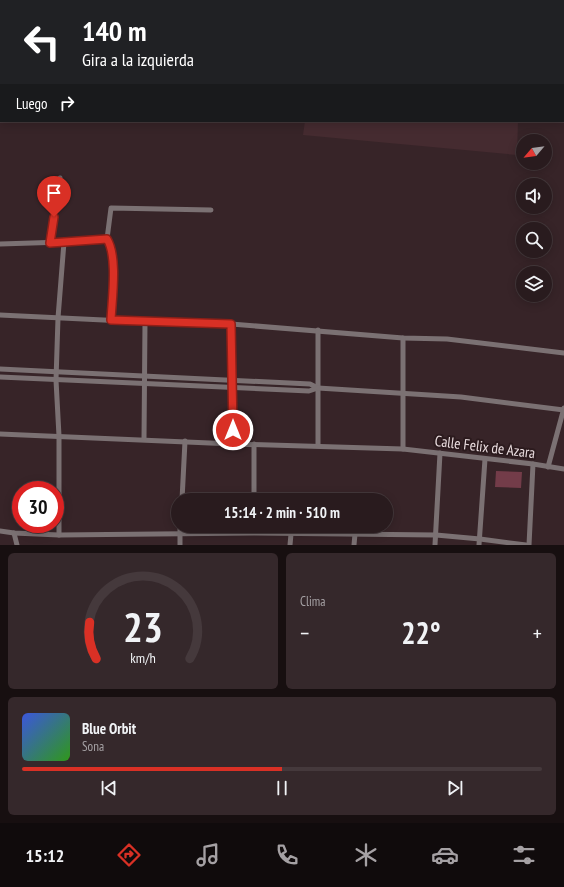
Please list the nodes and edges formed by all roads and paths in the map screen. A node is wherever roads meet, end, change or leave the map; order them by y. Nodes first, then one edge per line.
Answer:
1 (60, 178) dead end
2 (211, 210) dead end
3 (107, 239) junction
4 (64, 242) junction
5 (50, 243) junction
6 (0, 244) edge
7 (0, 315) edge
8 (58, 318) junction
9 (111, 320) junction
10 (145, 322) junction
11 (231, 324) junction
12 (318, 330) junction
13 (403, 338) junction
14 (564, 353) edge
15 (0, 370) edge
16 (56, 372) junction
17 (0, 377) edge
18 (144, 377) junction
19 (56, 380) junction
20 (232, 380) junction
21 (144, 384) junction
22 (232, 388) junction
23 (318, 388) junction
24 (404, 393) junction
25 (564, 409) edge
26 (0, 434) edge
27 (59, 436) junction
28 (144, 439) junction
29 (185, 441) junction
30 (233, 444) junction
31 (254, 444) junction
32 (318, 446) junction
33 (403, 449) junction
34 (440, 453) junction
35 (485, 458) junction
36 (533, 464) junction
37 (548, 467) junction
38 (564, 469) edge
39 (182, 493) edge
40 (254, 493) edge
41 (0, 531) edge
42 (12, 533) edge
43 (14, 533) joint
44 (180, 534) junction
45 (254, 534) joint
46 (291, 534) junction
47 (355, 534) junction
48 (436, 534) junction
49 (59, 535) junction
50 (480, 539) junction
51 (17, 545) edge
52 (180, 545) edge
53 (290, 545) edge
54 (354, 545) edge
55 (435, 545) edge
56 (479, 545) edge
57 (526, 545) edge
58 (530, 545) edge

1 - 5 street
2 - 3 street
3 - 4 street
3 - 9 street
4 - 5 street
4 - 8 street
5 - 6 street
7 - 8 street
8 - 9 street
8 - 16 street
9 - 10 street
10 - 11 street
10 - 18 street
11 - 12 street
11 - 20 street
12 - 13 street
12 - 23 street
13 - 14 street
13 - 24 street
15 - 16 street
16 - 18 street
16 - 19 street
17 - 19 street
18 - 20 street
18 - 21 street
19 - 21 street
19 - 27 street
20 - 22 street
20 - 23 street
21 - 22 street
21 - 28 street
22 - 23 street
22 - 30 street
23 - 24 street
23 - 32 street
24 - 25 street
24 - 33 street
25 - 37 street
26 - 27 street, Calle Felix de Azara
27 - 28 street, Calle Felix de Azara
27 - 49 street
28 - 29 street, Calle Felix de Azara
29 - 30 street, Calle Felix de Azara
29 - 39 street
30 - 31 street, Calle Felix de Azara
31 - 32 street, Calle Felix de Azara
31 - 40 street
32 - 33 street, Calle Felix de Azara
33 - 34 street, Calle Felix de Azara
34 - 35 street, Calle Felix de Azara
34 - 48 street
35 - 36 street, Calle Felix de Azara
35 - 50 street
36 - 37 street, Calle Felix de Azara
36 - 58 street
37 - 38 street, Calle Felix de Azara
41 - 42 street
43 - 49 street
43 - 51 street
44 - 45 street
44 - 49 street
44 - 52 street
45 - 46 street
46 - 47 street
46 - 53 street
47 - 48 street
47 - 54 street
48 - 50 street
48 - 55 street
50 - 56 street
50 - 57 street

